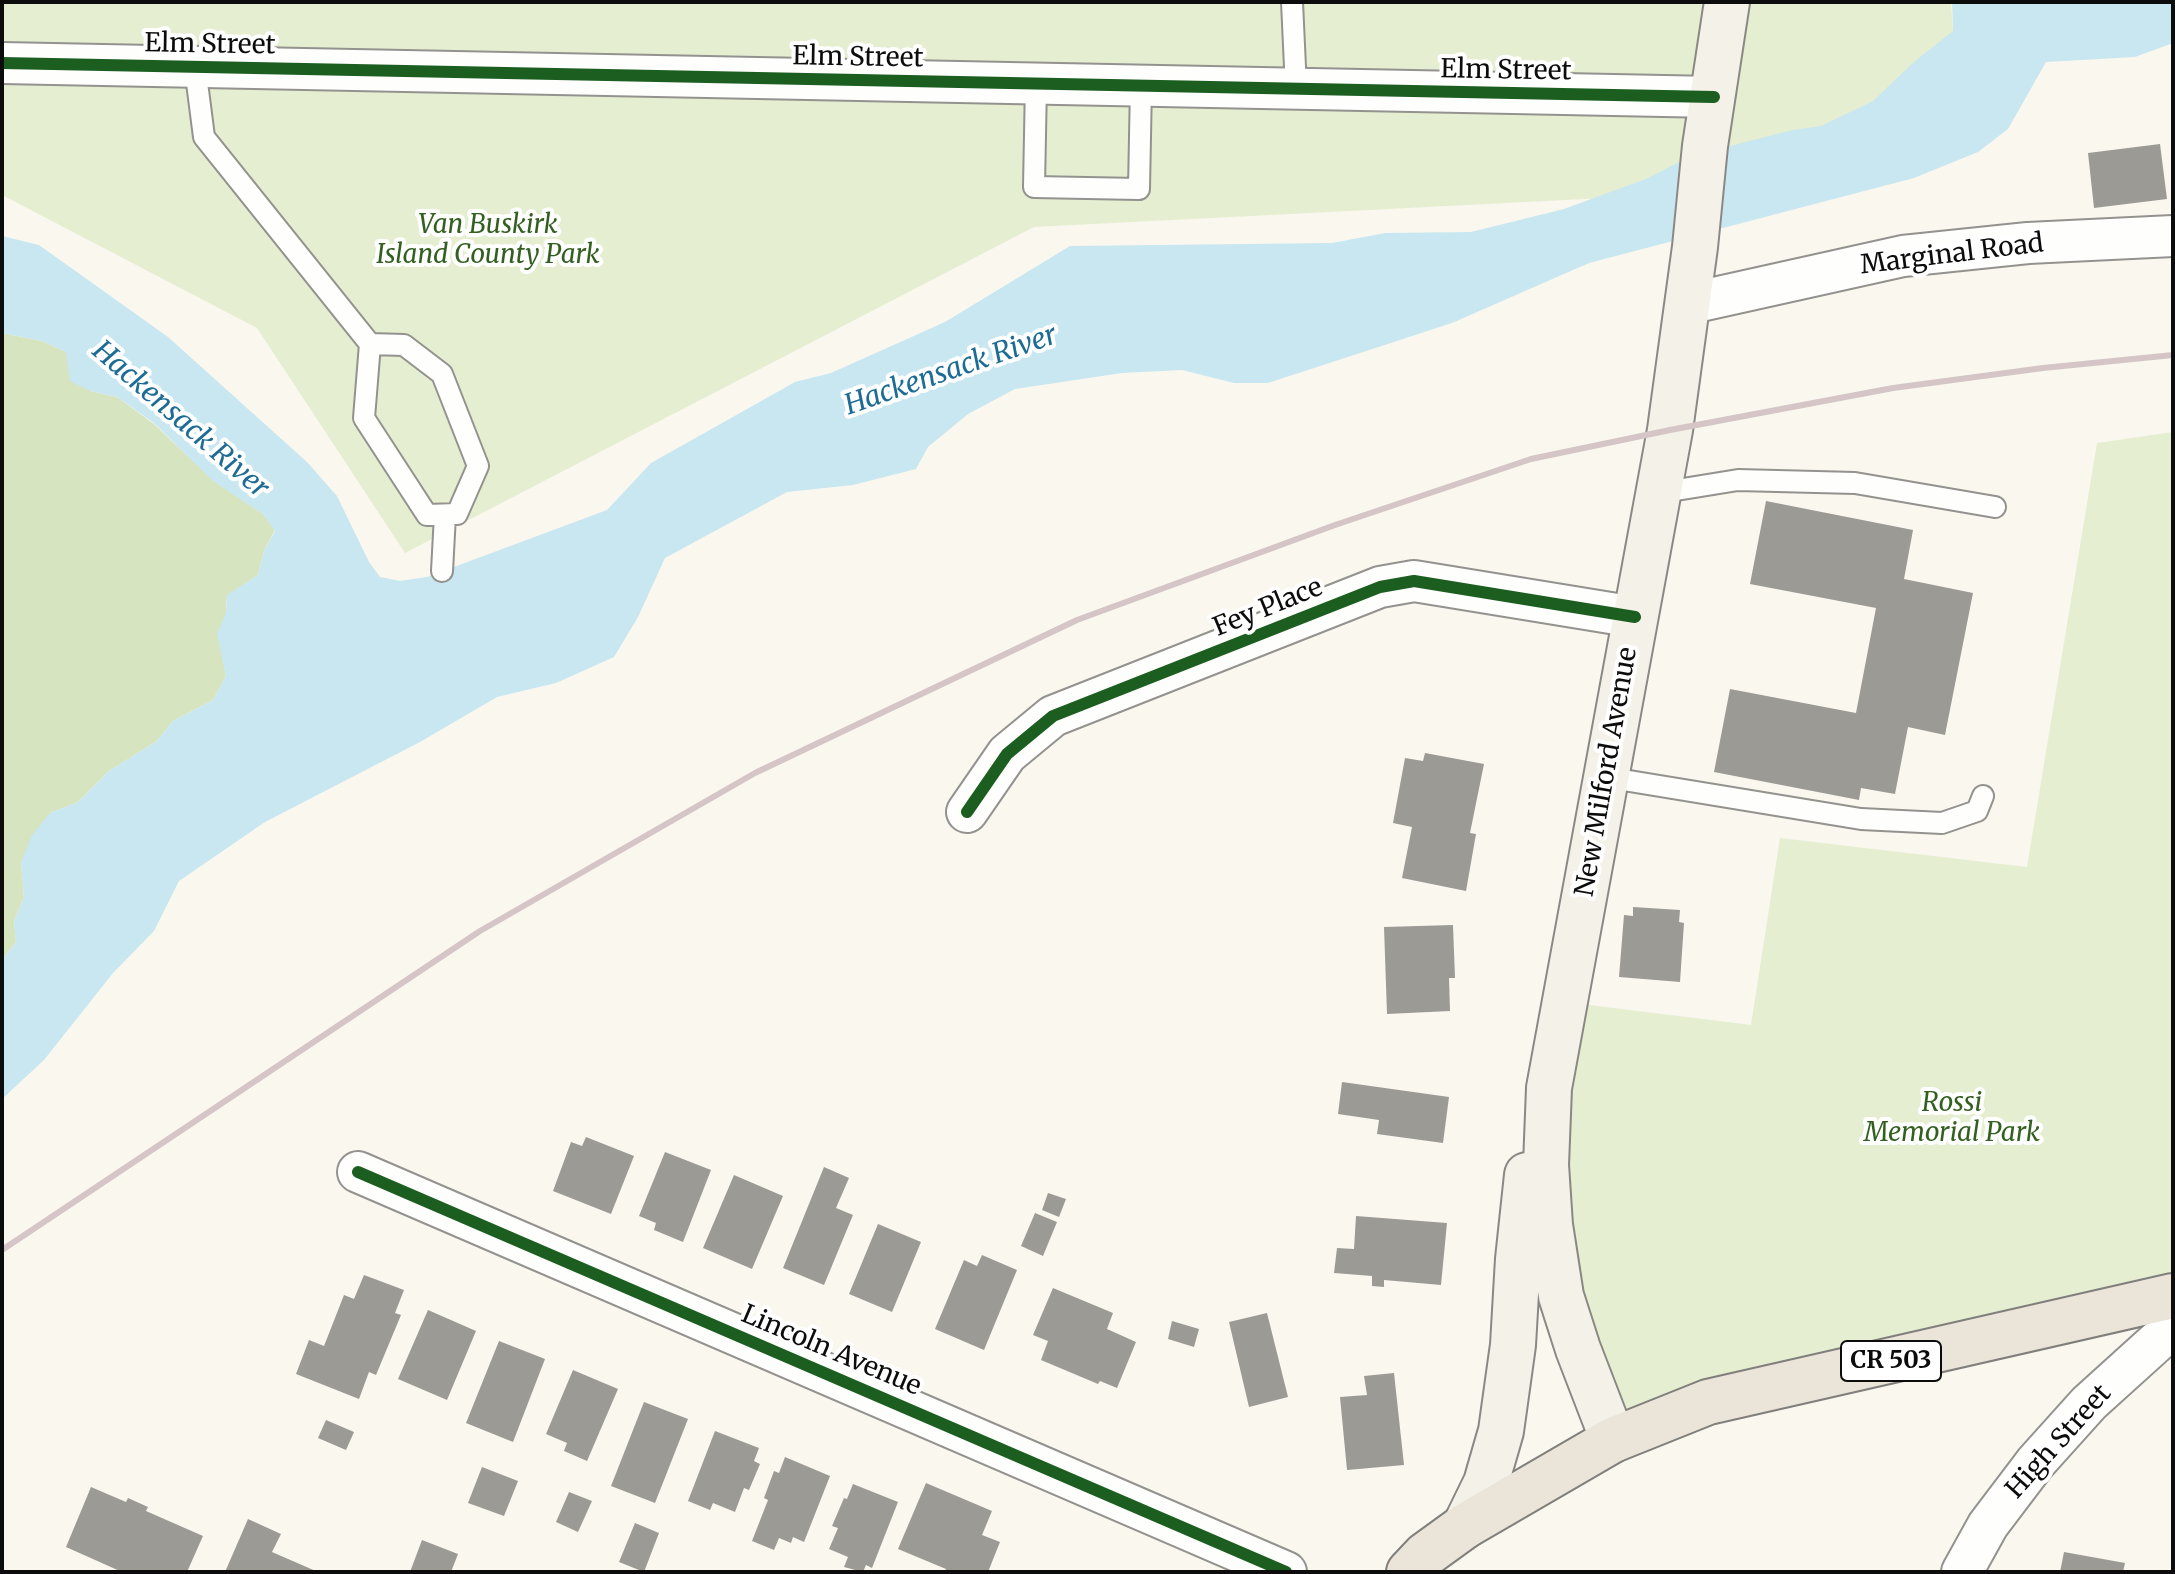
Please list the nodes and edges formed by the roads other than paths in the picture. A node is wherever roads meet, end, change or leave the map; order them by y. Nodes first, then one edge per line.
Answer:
1 (1292, 2) edge
2 (1727, 2) edge
3 (2, 63) edge
4 (195, 67) junction
5 (1036, 83) junction
6 (1141, 85) junction
7 (1296, 89) junction
8 (1714, 97) junction
9 (2173, 236) edge
10 (1687, 304) junction
11 (370, 344) junction
12 (1658, 493) junction
13 (1995, 507) dead end
14 (445, 515) junction
15 (442, 571) dead end
16 (1635, 617) junction
17 (1605, 777) junction
18 (1983, 796) dead end
19 (967, 812) dead end
20 (1549, 1088) junction
21 (358, 1172) dead end
22 (2173, 1296) edge
23 (2173, 1327) edge
24 (1613, 1440) junction
25 (1465, 1526) junction
26 (1286, 1572) edge
27 (1409, 1572) edge
28 (1962, 1572) edge

1 - 7 lane
2 - 8 main road, New Milford Avenue
3 - 4 street, Elm Street
4 - 5 street, Elm Street
4 - 11 lane
5 - 6 street, Elm Street
5 - 6 lane
6 - 7 street, Elm Street
7 - 8 street, Elm Street
8 - 10 main road, New Milford Avenue
9 - 10 street, Marginal Road
10 - 12 main road, New Milford Avenue
11 - 14 lane
11 - 14 lane
12 - 13 lane
12 - 16 main road, New Milford Avenue
14 - 15 lane
16 - 17 main road, New Milford Avenue
16 - 19 street, Fey Place
17 - 18 lane
17 - 20 main road, New Milford Avenue
20 - 24 main road, New Milford Avenue
20 - 25 main road
21 - 26 street, Lincoln Avenue
22 - 24 main road, CR 503
23 - 28 street, High Street
24 - 25 main road, CR 503
25 - 27 main road, CR 503

